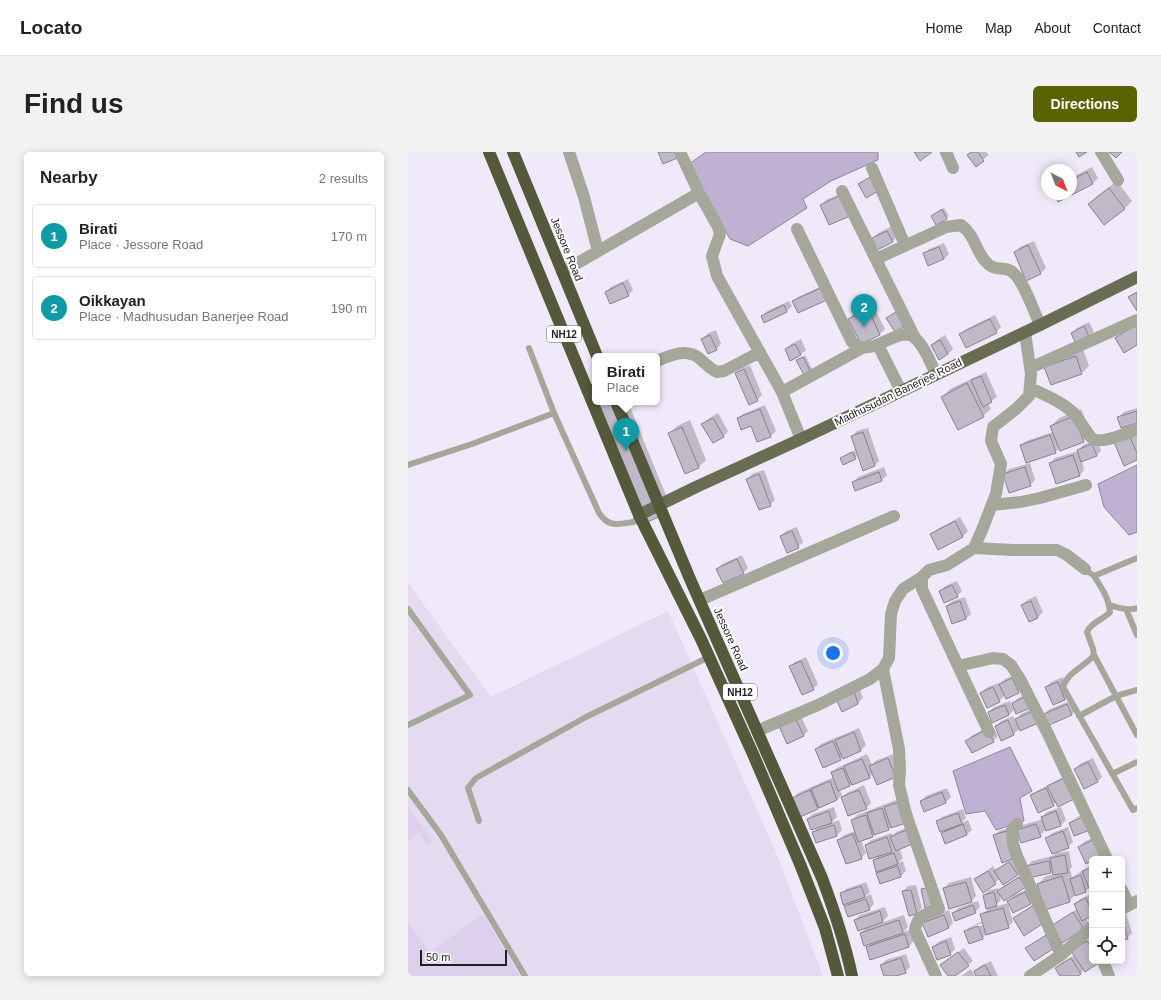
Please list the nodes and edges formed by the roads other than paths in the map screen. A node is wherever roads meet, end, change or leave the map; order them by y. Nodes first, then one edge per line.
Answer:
1 (489, 152) edge
2 (513, 152) edge
3 (569, 152) edge
4 (680, 152) edge
5 (946, 152) edge
6 (1101, 152) edge
7 (872, 168) dead end
8 (953, 168) dead end
9 (1118, 180) dead end
10 (842, 191) dead end
11 (699, 193) junction
12 (797, 228) dead end
13 (905, 245) junction
14 (598, 251) junction
15 (876, 259) junction
16 (562, 272) junction
17 (1137, 277) edge
18 (1137, 320) edge
19 (1040, 325) junction
20 (1026, 332) junction
21 (915, 338) junction
22 (878, 345) junction
23 (529, 348) dead end
24 (862, 348) junction
25 (760, 352) junction
26 (596, 353) edge
27 (660, 360) edge
28 (1030, 368) junction
29 (936, 374) junction
30 (1030, 388) junction
31 (901, 391) junction
32 (782, 392) junction
33 (592, 401) edge
34 (594, 405) edge
35 (617, 405) edge
36 (554, 413) junction
37 (1137, 429) edge
38 (801, 439) junction
39 (408, 465) edge
40 (1086, 485) dead end
41 (658, 505) junction
42 (992, 505) junction
43 (639, 515) junction
44 (894, 516) dead end
45 (974, 548) junction
46 (1137, 558) edge
47 (1089, 573) junction
48 (922, 578) junction
49 (700, 600) junction
50 (1110, 605) junction
51 (1137, 608) edge
52 (408, 609) edge
53 (1126, 609) junction
54 (1137, 635) edge
55 (1094, 655) junction
56 (709, 656) junction
57 (958, 666) junction
58 (882, 669) junction
59 (1137, 690) edge
60 (1116, 696) junction
61 (1078, 716) junction
62 (408, 724) edge
63 (757, 731) junction
64 (989, 732) dead end
65 (1137, 736) edge
66 (1137, 762) edge
67 (1112, 774) junction
68 (408, 790) edge
69 (1137, 808) edge
70 (479, 821) dead end
71 (1017, 824) dead end
72 (1107, 856) edge
73 (1123, 892) edge
74 (1129, 905) edge
75 (1089, 932) edge
76 (1061, 955) junction
77 (1104, 964) edge
78 (1107, 975) edge
79 (525, 976) edge
80 (838, 976) edge
81 (852, 976) edge
82 (936, 976) edge
83 (1030, 976) edge

1 - 33 highway, NH12
2 - 16 highway, Jessore Road / NH12
3 - 14 street
4 - 11 street
5 - 8 street
6 - 9 street
7 - 13 street
10 - 15 street
11 - 14 street
11 - 25 street
12 - 24 street
13 - 15 street
13 - 19 street
14 - 16 street
15 - 21 street
16 - 26 highway, Jessore Road / NH12
17 - 19 main road, Madhusudan Banerjee Road
18 - 28 street
19 - 20 main road, Madhusudan Banerjee Road
20 - 28 street
20 - 29 main road, Madhusudan Banerjee Road
21 - 22 street
21 - 29 street
22 - 24 street
22 - 31 street
23 - 36 lane
24 - 32 street
25 - 27 street
25 - 32 street
28 - 30 street
29 - 31 main road, Madhusudan Banerjee Road
30 - 37 street
30 - 42 street
31 - 38 main road, Madhusudan Banerjee Road
32 - 38 street
34 - 43 highway, NH12
35 - 41 highway, Jessore Road / NH12
36 - 39 lane
36 - 43 lane
38 - 41 main road, Madhusudan Banerjee Road
40 - 42 street
41 - 43 main road, Madhusudan Banerjee Road
41 - 49 highway, Jessore Road / NH12
42 - 45 street
43 - 56 highway, NH12
44 - 49 street
45 - 47 street
45 - 48 street
46 - 47 lane
47 - 50 lane
48 - 57 street
48 - 58 street
49 - 63 highway, Jessore Road / NH12
50 - 53 lane
50 - 55 lane
51 - 53 lane
52 - 62 lane
53 - 54 lane
55 - 60 lane
55 - 61 lane
56 - 70 lane
56 - 80 highway, NH12
57 - 64 street
57 - 72 street
58 - 63 street
58 - 82 street
59 - 60 lane
60 - 61 lane
60 - 65 lane
61 - 67 lane
63 - 81 highway, Jessore Road / NH12
66 - 67 lane
67 - 69 lane
68 - 79 lane
71 - 76 street
73 - 74 street
75 - 76 street
76 - 83 street
77 - 78 street

